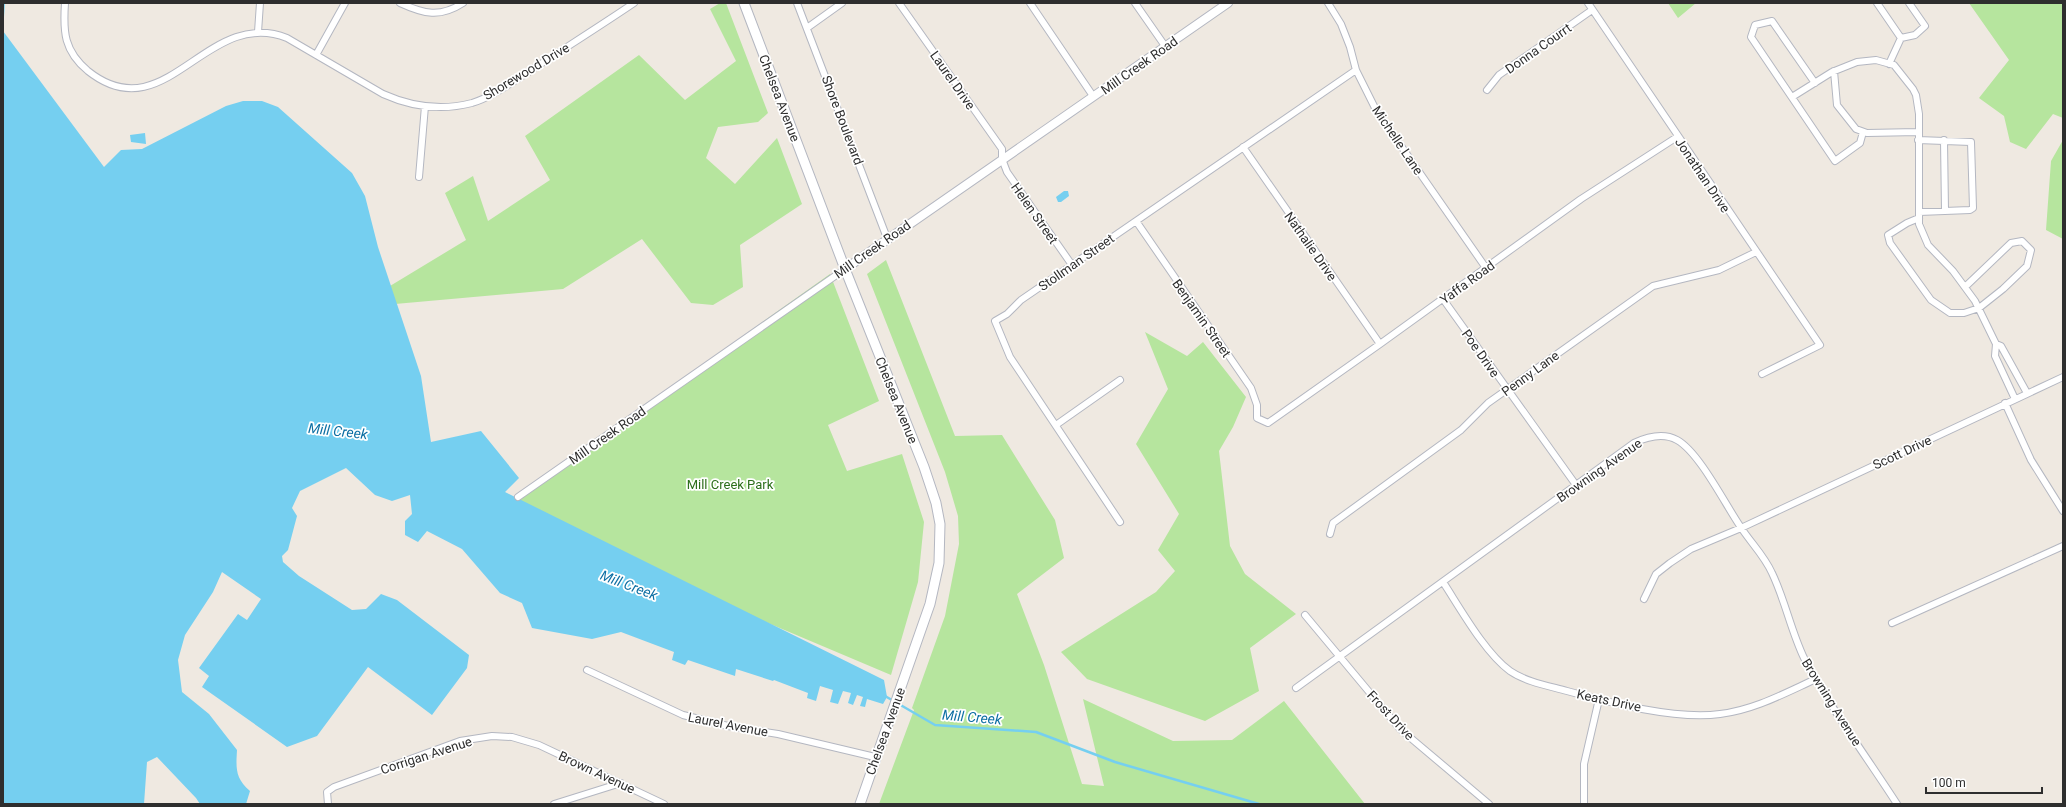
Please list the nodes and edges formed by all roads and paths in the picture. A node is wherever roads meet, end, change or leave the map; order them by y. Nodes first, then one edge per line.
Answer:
1 (65, 3) edge
2 (260, 3) edge
3 (345, 3) edge
4 (400, 3) edge
5 (463, 3) edge
6 (634, 3) edge
7 (744, 3) edge
8 (797, 3) edge
9 (842, 3) edge
10 (899, 3) edge
11 (1030, 3) edge
12 (1134, 3) edge
13 (1228, 3) edge
14 (1328, 3) edge
15 (1588, 3) edge
16 (1877, 3) edge
17 (1910, 3) edge
18 (1592, 10) junction
19 (807, 28) junction
20 (258, 32) junction
21 (1901, 38) junction
22 (1166, 46) junction
23 (316, 55) junction
24 (1890, 64) junction
25 (1356, 70) junction
26 (1834, 71) junction
27 (1815, 83) junction
28 (1486, 90) dead end
29 (1093, 96) junction
30 (1792, 97) junction
31 (425, 106) junction
32 (1863, 132) junction
33 (1918, 132) junction
34 (1677, 137) junction
35 (1918, 140) junction
36 (1944, 140) junction
37 (1243, 147) junction
38 (1002, 159) junction
39 (419, 177) dead end
40 (1945, 211) junction
41 (1919, 215) junction
42 (1136, 221) junction
43 (887, 238) junction
44 (1756, 252) junction
45 (1072, 265) junction
46 (1486, 268) junction
47 (845, 269) junction
48 (1965, 287) junction
49 (1443, 299) junction
50 (1979, 308) junction
51 (1380, 344) junction
52 (1996, 344) junction
53 (1762, 374) dead end
54 (2063, 376) edge
55 (1120, 380) dead end
56 (1507, 389) junction
57 (2027, 393) junction
58 (2015, 399) junction
59 (2005, 404) junction
60 (1257, 418) joint
61 (1056, 425) junction
62 (1576, 485) junction
63 (518, 497) dead end
64 (2063, 511) edge
65 (1120, 522) dead end
66 (1741, 528) junction
67 (1330, 534) dead end
68 (2063, 546) edge
69 (1443, 582) junction
70 (1644, 599) dead end
71 (1304, 614) dead end
72 (1892, 623) dead end
73 (1339, 656) junction
74 (587, 670) dead end
75 (1816, 679) junction
76 (1296, 688) dead end
77 (1599, 700) junction
78 (551, 750) joint
79 (875, 757) junction
80 (621, 783) junction
81 (328, 804) edge
82 (554, 804) edge
83 (664, 804) edge
84 (860, 804) edge
85 (1489, 804) edge
86 (1584, 804) edge
87 (1896, 804) edge

1 - 20 street, Shorewood Drive
2 - 20 street
3 - 23 street
4 - 5 street
6 - 31 street, Shorewood Drive
7 - 47 main road, Chelsea Avenue
8 - 19 street, Shore Boulevard
9 - 19 street
10 - 38 street, Laurel Drive
11 - 29 street
12 - 22 street
13 - 22 street, Mill Creek Road
14 - 25 street, Michelle Lane
15 - 18 street, Jonathan Drive
16 - 21 street
17 - 21 street
18 - 28 street, Donna Courrt
18 - 34 street, Jonathan Drive
19 - 43 street, Shore Boulevard
20 - 23 street, Shorewood Drive
21 - 24 street
22 - 29 street, Mill Creek Road
23 - 31 street, Shorewood Drive
24 - 26 street
24 - 33 street
25 - 37 street, Stollman Street
25 - 46 street, Michelle Lane
26 - 27 street
26 - 32 street
27 - 30 street
27 - 30 street
29 - 38 street, Mill Creek Road
30 - 32 street
31 - 39 street
32 - 33 street
33 - 35 street
34 - 44 street, Jonathan Drive
34 - 46 street, Yaffa Road
35 - 36 street
35 - 41 street
36 - 40 street
36 - 40 street
37 - 42 street, Stollman Street
37 - 51 street, Nathalie Drive
38 - 43 street, Mill Creek Road
38 - 45 street, Helen Street
40 - 41 street
41 - 48 street
41 - 50 street
42 - 45 street, Stollman Street
42 - 60 street, Benjamin Street
43 - 47 street, Mill Creek Road
44 - 53 street, Jonathan Drive
44 - 56 street, Penny Lane
45 - 61 street, Stollman Street
46 - 49 street, Yaffa Road
47 - 63 street, Mill Creek Road
47 - 79 main road, Chelsea Avenue
48 - 50 street
48 - 50 street
49 - 51 street, Yaffa Road
49 - 56 street, Poe Drive
50 - 52 street
51 - 60 street, Yaffa Road
52 - 57 street
52 - 58 street
54 - 57 street, Scott Drive
55 - 61 street
56 - 62 street, Poe Drive
56 - 67 street, Penny Lane
57 - 58 street, Scott Drive
58 - 59 street, Scott Drive
59 - 64 street
59 - 66 street, Scott Drive
61 - 65 street, Stollman Street
62 - 66 street, Browning Avenue
62 - 69 street, Browning Avenue
66 - 70 street, Scott Drive
66 - 75 street, Browning Avenue
68 - 72 street
69 - 73 street, Browning Avenue
69 - 77 street, Keats Drive
71 - 73 street, Frost Drive
73 - 76 street, Browning Avenue
73 - 85 street, Frost Drive
74 - 79 street, Laurel Avenue
75 - 77 street, Keats Drive
75 - 87 street, Browning Avenue
77 - 86 street
78 - 80 street, Brown Avenue
78 - 81 street, Corrigan Avenue
79 - 84 main road, Chelsea Avenue
80 - 82 street
80 - 83 street, Brown Avenue

